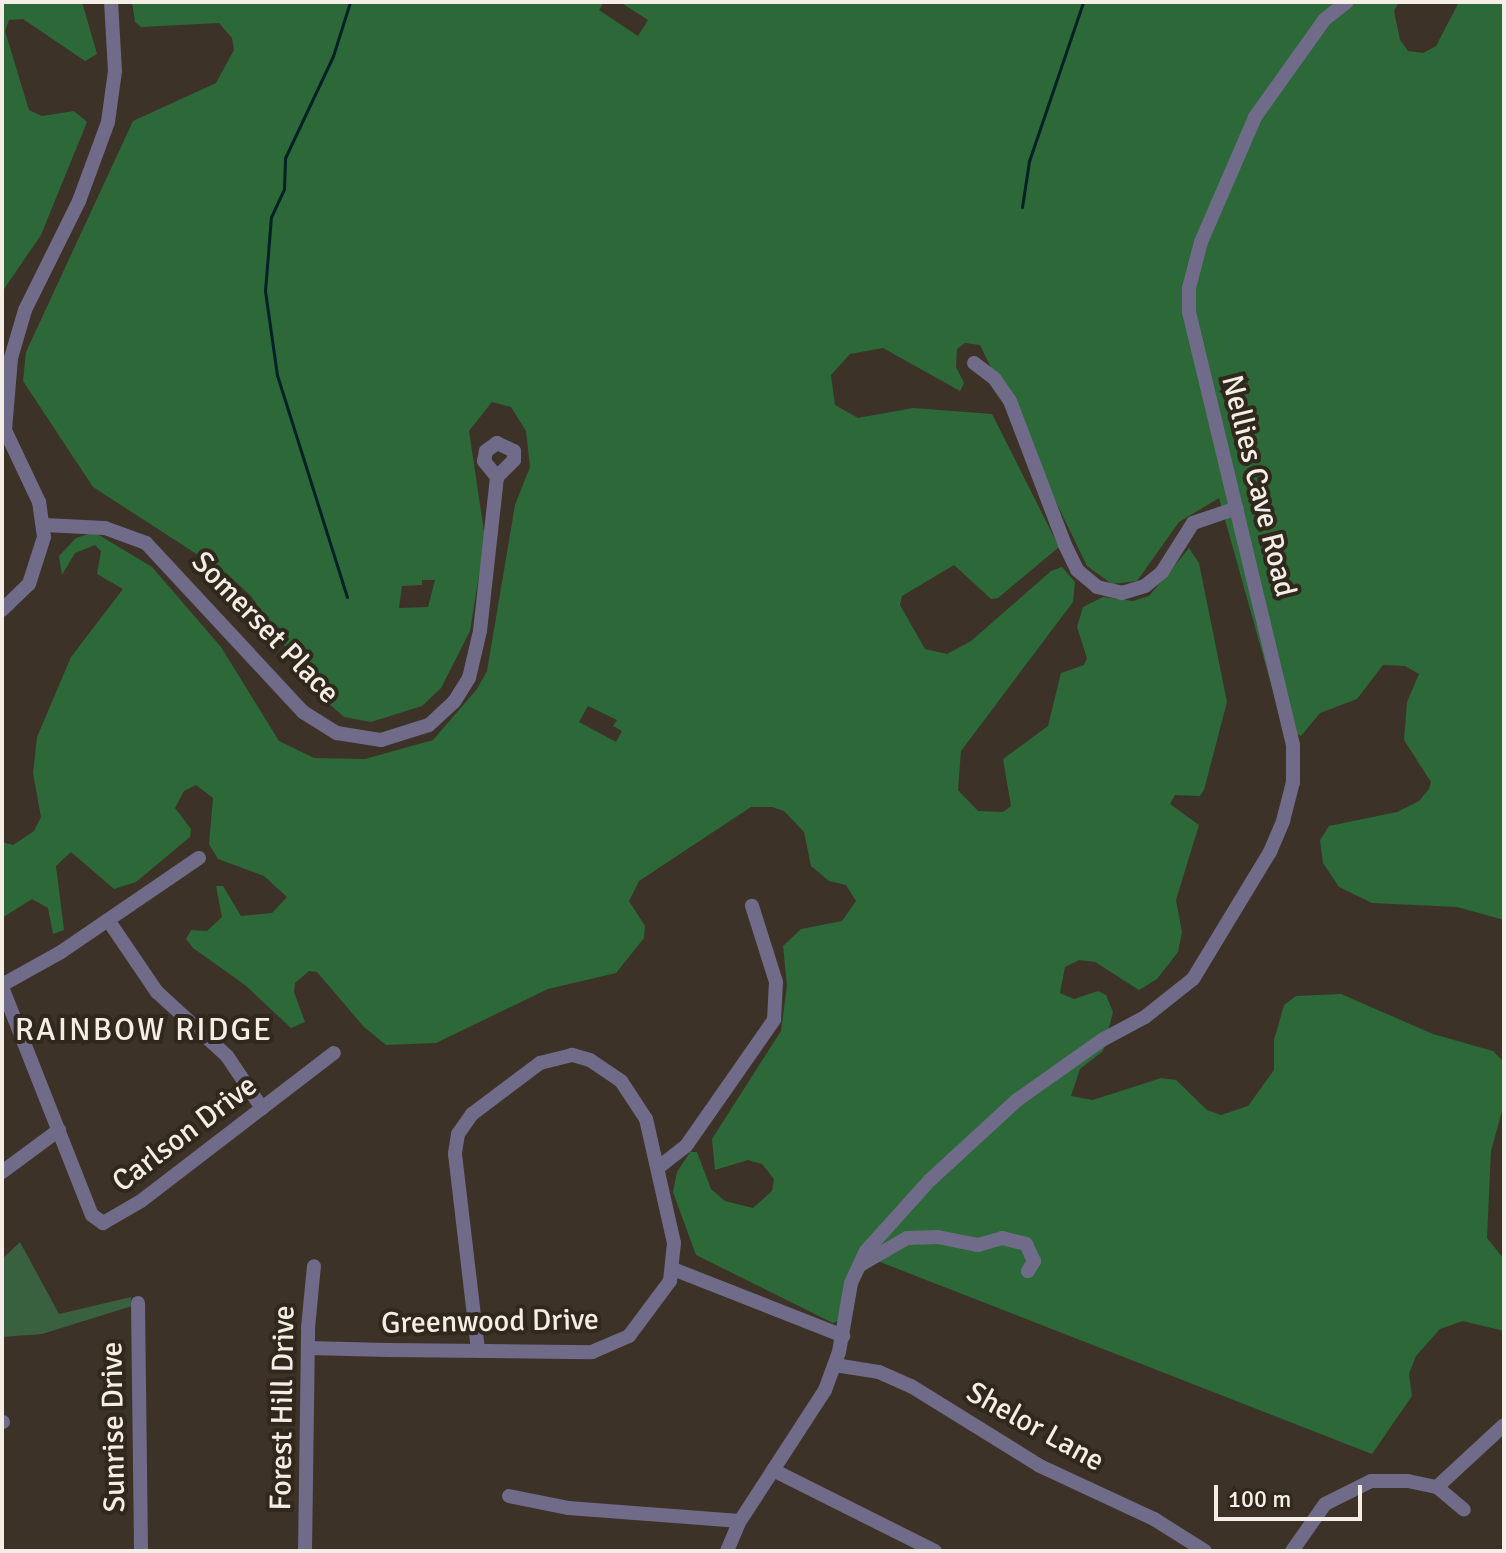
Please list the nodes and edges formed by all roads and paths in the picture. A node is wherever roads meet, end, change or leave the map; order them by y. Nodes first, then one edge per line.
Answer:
1 (111, 2) edge
2 (1347, 2) edge
3 (974, 363) dead end
4 (497, 477) dead end
5 (1237, 508) junction
6 (44, 525) junction
7 (2, 610) edge
8 (199, 858) dead end
9 (752, 906) dead end
10 (108, 920) junction
11 (2, 986) edge
12 (334, 1053) dead end
13 (262, 1108) junction
14 (59, 1130) junction
15 (659, 1167) junction
16 (2, 1172) edge
17 (314, 1266) dead end
18 (673, 1269) junction
19 (856, 1270) junction
20 (1028, 1271) dead end
21 (138, 1303) dead end
22 (843, 1336) junction
23 (308, 1348) junction
24 (478, 1351) junction
25 (835, 1365) junction
26 (1504, 1425) edge
27 (773, 1470) junction
28 (1437, 1487) junction
29 (509, 1496) dead end
30 (1464, 1510) dead end
31 (740, 1521) junction
32 (733, 1549) edge
33 (141, 1551) edge
34 (305, 1551) edge
35 (935, 1551) edge
36 (1205, 1551) edge
37 (1292, 1551) edge

1 - 6 street
2 - 5 street, Nellies Cave Road
3 - 5 street
4 - 6 street, Somerset Place
5 - 19 street, Nellies Cave Road
6 - 7 street
8 - 10 street
9 - 15 street
10 - 11 street
10 - 13 street
11 - 14 street
12 - 13 street, Carlson Drive
13 - 14 street, Carlson Drive
14 - 16 street
15 - 18 street
15 - 24 street
17 - 23 street, Forest Hill Drive
18 - 22 street
18 - 24 street, Greenwood Drive
19 - 20 street
19 - 22 street
21 - 33 street, Sunrise Drive
22 - 25 street
23 - 24 street, Greenwood Drive
23 - 34 street, Forest Hill Drive
25 - 27 street
25 - 36 street, Shelor Lane
26 - 28 street
27 - 31 street
27 - 35 street
28 - 30 street
28 - 37 street
29 - 31 street
31 - 32 street

